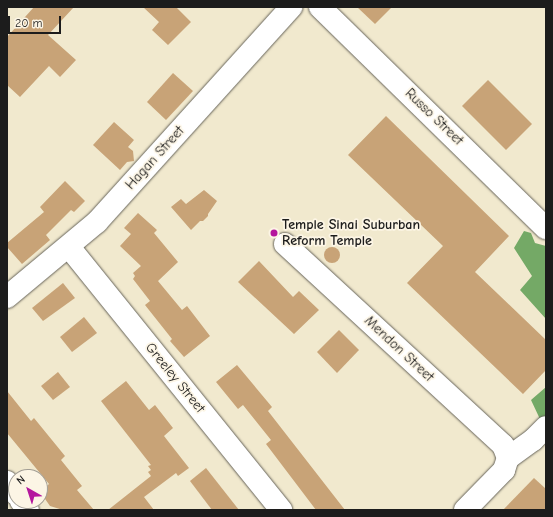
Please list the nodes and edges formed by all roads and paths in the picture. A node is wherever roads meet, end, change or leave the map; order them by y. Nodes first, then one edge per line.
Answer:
1 (291, 7) edge
2 (320, 7) edge
3 (546, 228) edge
4 (285, 244) dead end
5 (69, 246) junction
6 (7, 297) edge
7 (546, 427) edge
8 (508, 458) junction
9 (282, 510) edge
10 (465, 510) edge

1 - 5 street, Hagan Street
2 - 3 street, Russo Street
4 - 8 street, Mendon Street
5 - 6 street, Hagan Street
5 - 9 street, Greeley Street
7 - 8 street
8 - 10 street

